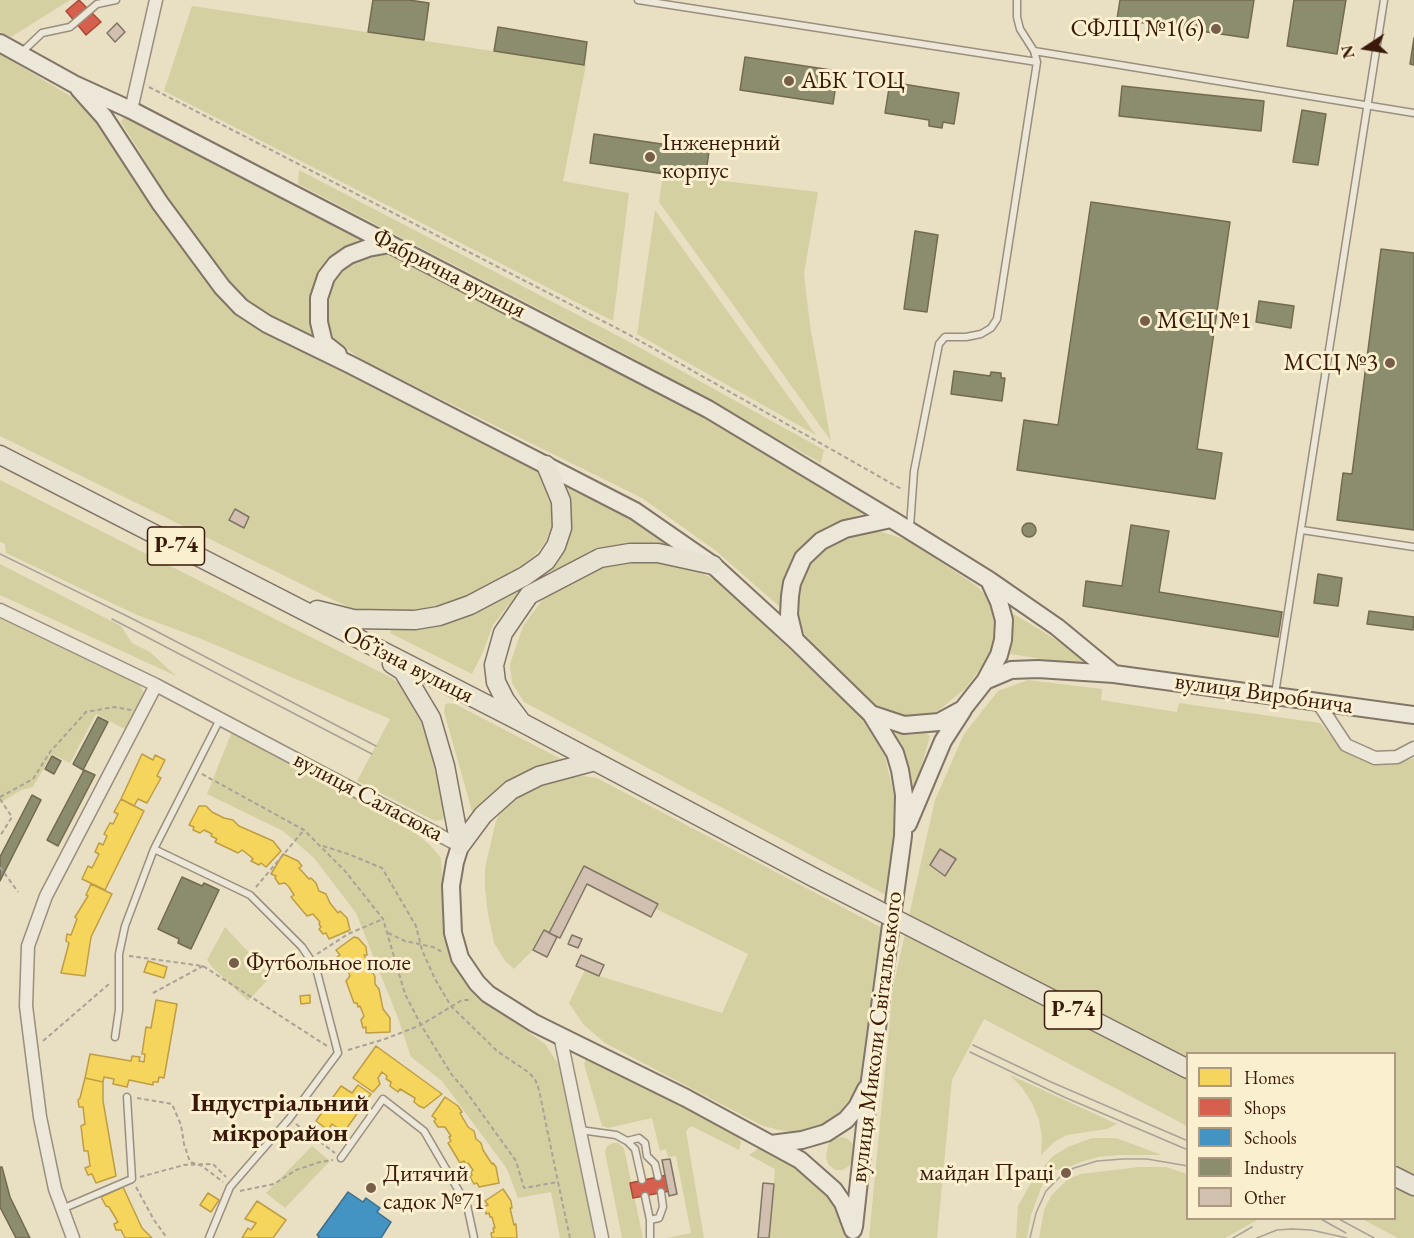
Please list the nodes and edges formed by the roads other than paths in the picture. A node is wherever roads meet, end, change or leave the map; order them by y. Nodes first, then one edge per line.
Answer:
1 (116, 0) edge
2 (156, 0) edge
3 (638, 0) edge
4 (1017, 0) edge
5 (1384, 0) edge
6 (0, 43) edge
7 (1034, 51) junction
8 (21, 53) junction
9 (1036, 62) junction
10 (74, 84) junction
11 (1368, 106) junction
12 (132, 110) junction
13 (1414, 113) edge
14 (390, 244) junction
15 (351, 365) junction
16 (0, 455) edge
17 (546, 465) junction
18 (891, 519) junction
19 (910, 530) junction
20 (1302, 530) junction
21 (1414, 547) edge
22 (713, 565) junction
23 (989, 580) junction
24 (275, 596) junction
25 (0, 610) edge
26 (353, 637) junction
27 (795, 640) junction
28 (1114, 674) junction
29 (985, 681) junction
30 (156, 686) junction
31 (1275, 695) junction
32 (1317, 701) junction
33 (963, 709) junction
34 (871, 714) junction
35 (1414, 715) edge
36 (220, 719) junction
37 (521, 722) junction
38 (1414, 748) edge
39 (595, 761) junction
40 (903, 836) junction
41 (460, 846) junction
42 (154, 849) junction
43 (560, 1035) junction
44 (115, 1037) dead end
45 (1186, 1068) edge
46 (870, 1080) junction
47 (127, 1097) road end
48 (580, 1130) junction
49 (627, 1141) junction
50 (771, 1144) junction
51 (341, 1158) road end
52 (658, 1177) dead end
53 (1396, 1177) edge
54 (642, 1180) dead end
55 (1414, 1186) edge
56 (661, 1192) dead end
57 (645, 1196) dead end
58 (62, 1209) junction
59 (650, 1220) junction
60 (853, 1234) edge
61 (73, 1238) edge
62 (209, 1238) edge
63 (474, 1238) edge
64 (602, 1238) edge
65 (650, 1238) edge

1 - 8 lane
2 - 12 street
3 - 9 lane
4 - 7 lane
5 - 11 lane
6 - 8 main road, Фабрична вулиця
7 - 9 lane
7 - 11 lane
8 - 10 main road, Фабрична вулиця
9 - 19 lane
10 - 12 main road, Фабрична вулиця
10 - 15 main road
11 - 13 lane
11 - 20 lane
12 - 14 main road, Фабрична вулиця
14 - 15 main road
14 - 18 main road, Фабрична вулиця
15 - 17 main road
16 - 24 main road, Обʼїзна вулиця / Р-74
17 - 22 main road
17 - 24 main road
18 - 19 main road
18 - 27 main road
19 - 23 main road
20 - 21 lane
20 - 31 lane
22 - 27 main road
22 - 37 main road
23 - 28 main road
23 - 29 main road
24 - 26 main road, Обʼїзна вулиця / Р-74
25 - 30 street, вулиця Саласюка
26 - 37 main road, Обʼїзна вулиця / Р-74
26 - 41 main road
27 - 34 main road
28 - 29 main road, вулиця Виробнича
28 - 31 main road, вулиця Виробнича
29 - 33 main road
30 - 36 street, вулиця Саласюка
30 - 58 street
31 - 32 main road, вулиця Виробнича
32 - 35 main road, вулиця Виробнича
32 - 38 street
33 - 34 main road
33 - 40 main road
34 - 40 main road
36 - 41 street, вулиця Саласюка
36 - 42 lane
37 - 39 main road, Обʼїзна вулиця / Р-74
39 - 41 main road
39 - 45 main road, Обʼїзна вулиця / Р-74, bridge
40 - 46 main road, вулиця Миколи Світальського
41 - 43 main road, вулиця Саласюка
42 - 44 lane
42 - 62 lane
43 - 48 street
43 - 50 main road, вулиця Саласюка
46 - 50 main road
46 - 60 main road, вулиця Миколи Світальського
47 - 58 lane
48 - 49 lane
48 - 64 street
49 - 52 lane
49 - 54 lane
50 - 60 main road, вулиця Саласюка
51 - 63 lane
53 - 55 main road
56 - 59 lane
57 - 59 lane
58 - 61 street
59 - 65 lane

